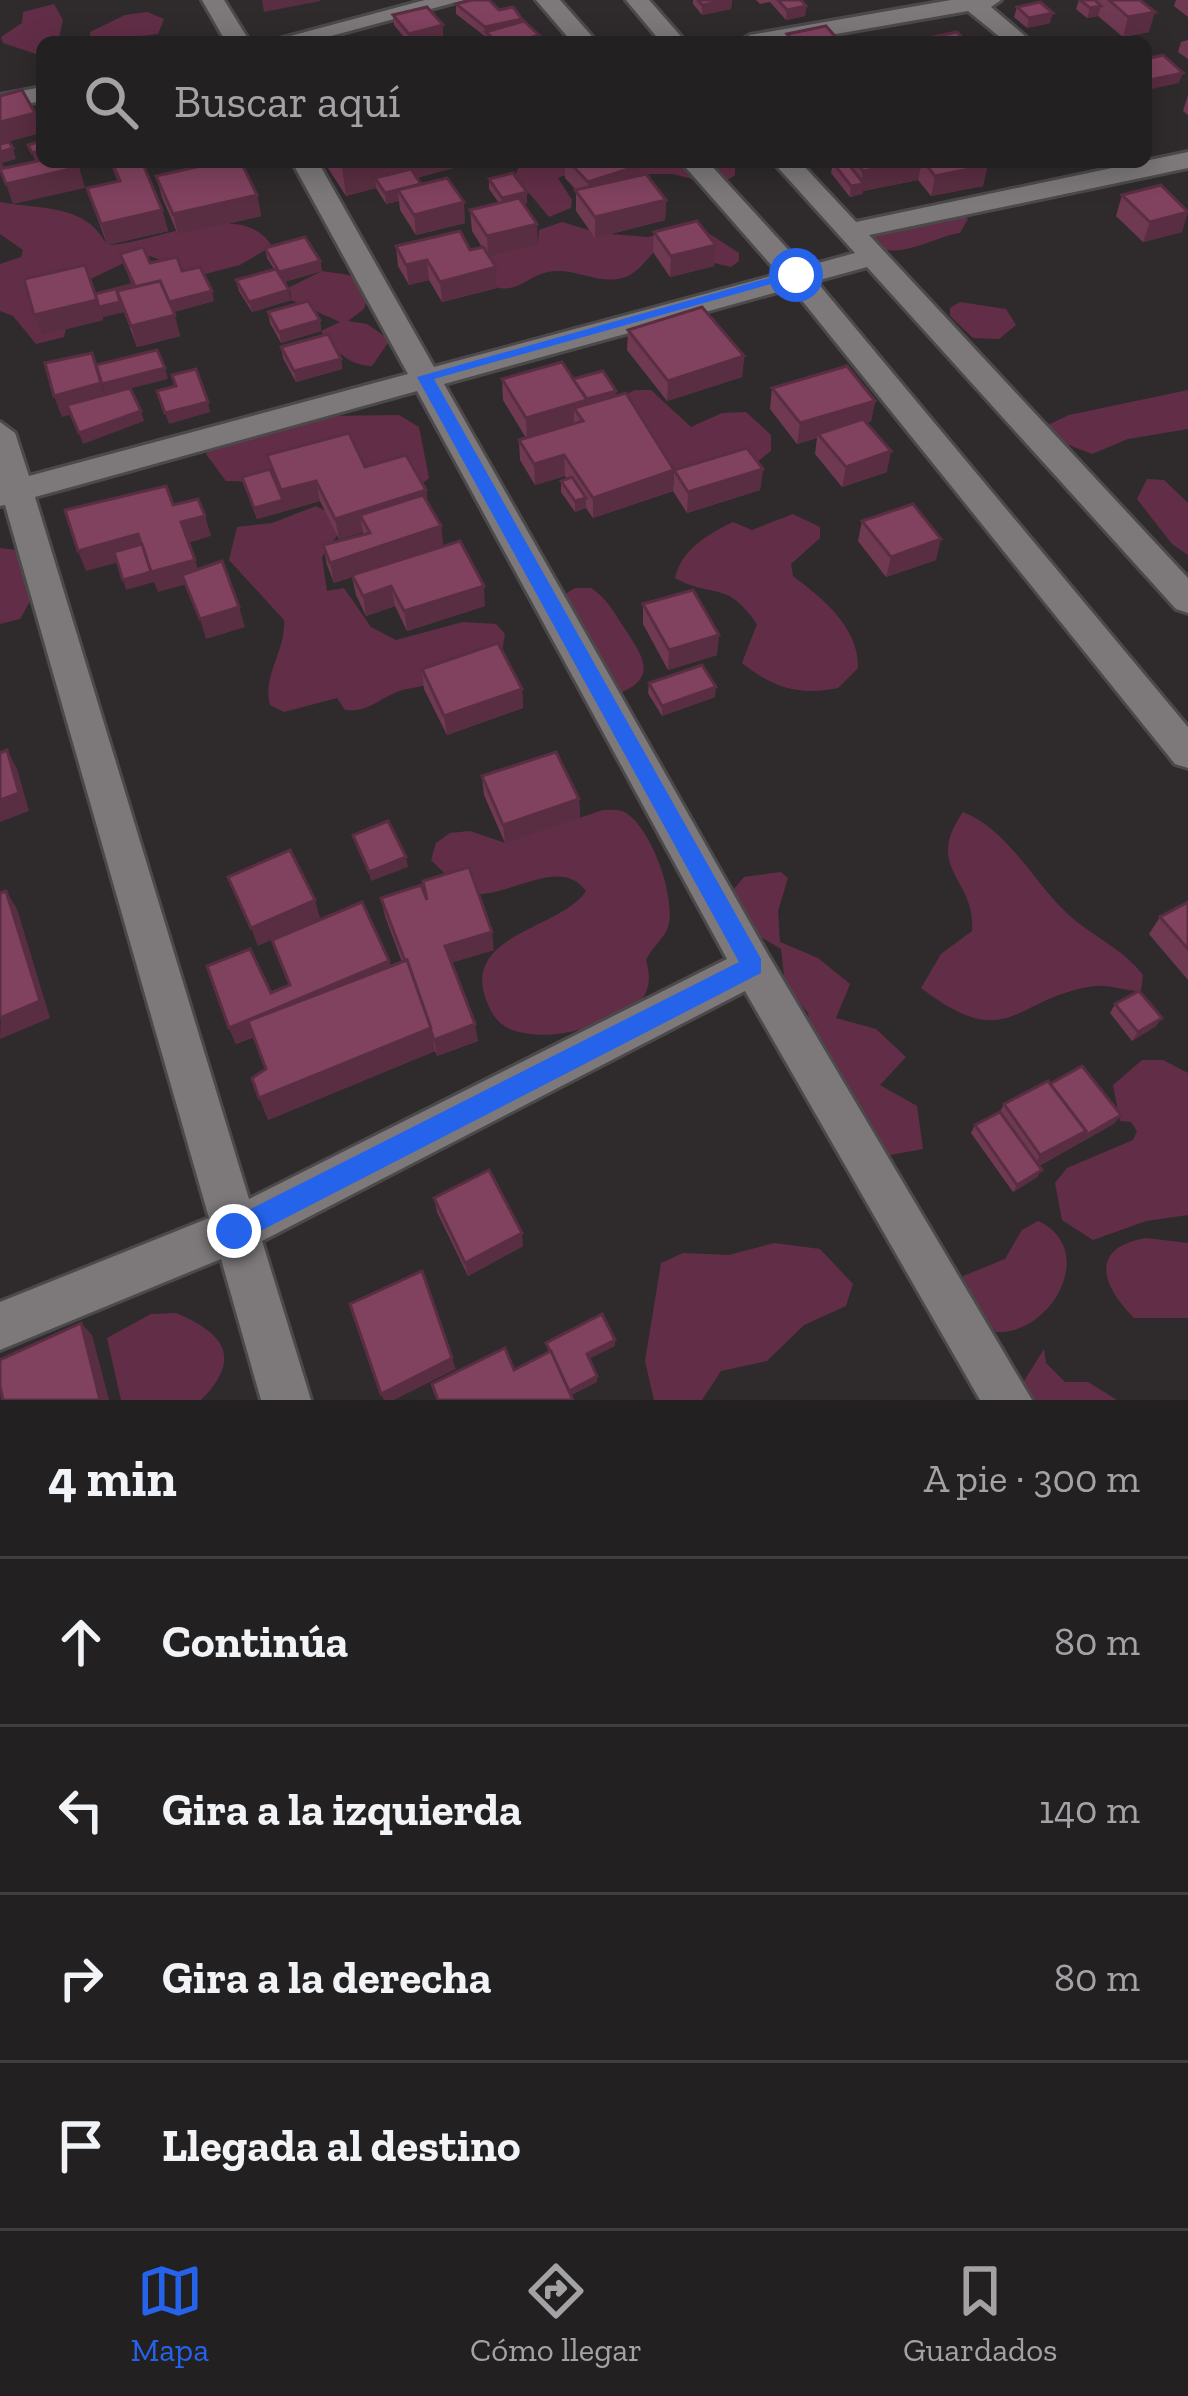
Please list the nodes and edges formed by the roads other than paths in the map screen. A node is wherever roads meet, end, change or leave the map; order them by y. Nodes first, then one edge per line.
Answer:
1 (212, 0) edge
2 (453, 0) edge
3 (547, 0) edge
4 (637, 0) edge
5 (977, 1) edge
6 (234, 36) edge
7 (305, 36) edge
8 (580, 36) edge
9 (669, 36) edge
10 (783, 36) edge
11 (1014, 36) edge
12 (36, 95) edge
13 (0, 102) edge
14 (1152, 150) edge
15 (308, 168) edge
16 (699, 168) edge
17 (791, 168) edge
18 (1182, 168) edge
19 (850, 231) junction
20 (873, 257) junction
21 (796, 275) junction
22 (425, 377) junction
23 (0, 434) edge
24 (8, 492) edge
25 (1188, 600) edge
26 (1188, 753) edge
27 (753, 966) junction
28 (234, 1231) junction
29 (0, 1325) edge
30 (286, 1400) edge
31 (1007, 1400) edge

1 - 6 street
2 - 7 street
3 - 8 street
4 - 9 street
5 - 10 street
5 - 11 street
12 - 13 street
14 - 18 street
15 - 22 street
16 - 21 street
17 - 19 street
18 - 19 street
19 - 20 street
20 - 21 street
20 - 25 street
21 - 22 street
21 - 26 street
22 - 24 street
22 - 27 street
23 - 24 street
24 - 28 street
27 - 28 street
27 - 31 street
28 - 29 street
28 - 30 street

